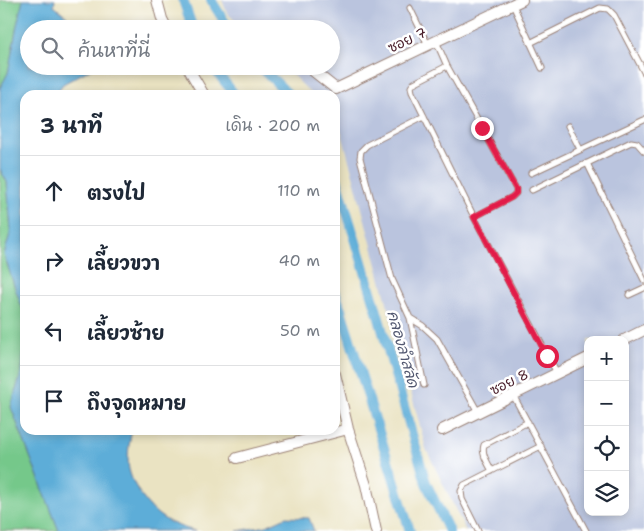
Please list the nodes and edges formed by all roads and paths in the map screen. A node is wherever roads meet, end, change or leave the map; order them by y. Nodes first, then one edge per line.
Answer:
1 (157, 0) edge
2 (512, 3) edge
3 (410, 8) dead end
4 (162, 20) edge
5 (432, 43) junction
6 (530, 43) junction
7 (447, 66) junction
8 (542, 68) dead end
9 (644, 72) edge
10 (192, 75) edge
11 (318, 75) edge
12 (201, 90) edge
13 (424, 116) junction
14 (644, 120) edge
15 (568, 126) dead end
16 (580, 149) junction
17 (644, 151) edge
18 (587, 163) junction
19 (531, 173) dead end
20 (532, 190) dead end
21 (474, 217) junction
22 (644, 280) edge
23 (644, 288) edge
24 (629, 295) dead end
25 (410, 318) junction
26 (644, 330) edge
27 (629, 338) edge
28 (584, 360) edge
29 (557, 373) junction
30 (424, 385) dead end
31 (340, 395) edge
32 (513, 395) junction
33 (478, 412) junction
34 (528, 422) junction
35 (348, 429) junction
36 (442, 430) dead end
37 (340, 431) edge
38 (325, 435) edge
39 (541, 446) junction
40 (237, 458) dead end
41 (492, 471) junction
42 (376, 531) edge
43 (478, 531) edge
44 (586, 531) edge

1 - 4 street
2 - 5 street, ซอย 7
2 - 6 lane
3 - 5 lane
5 - 7 lane
5 - 11 street, ซอย 7
6 - 8 lane
6 - 9 lane
7 - 13 lane
7 - 21 lane
10 - 12 street
13 - 21 lane
13 - 25 lane
14 - 16 lane
15 - 16 lane
16 - 19 lane
17 - 18 lane
18 - 20 lane
18 - 22 lane
21 - 29 lane
23 - 24 lane
25 - 30 lane
25 - 33 lane
26 - 27 street
28 - 29 street, ซอย 8
29 - 32 street, ซอย 8
31 - 35 street
32 - 33 street, ซอย 8
32 - 34 lane
33 - 36 street, ซอย 8
34 - 39 lane
34 - 41 lane
35 - 37 street
35 - 42 street
38 - 40 street
39 - 41 lane
39 - 44 lane
41 - 43 lane

